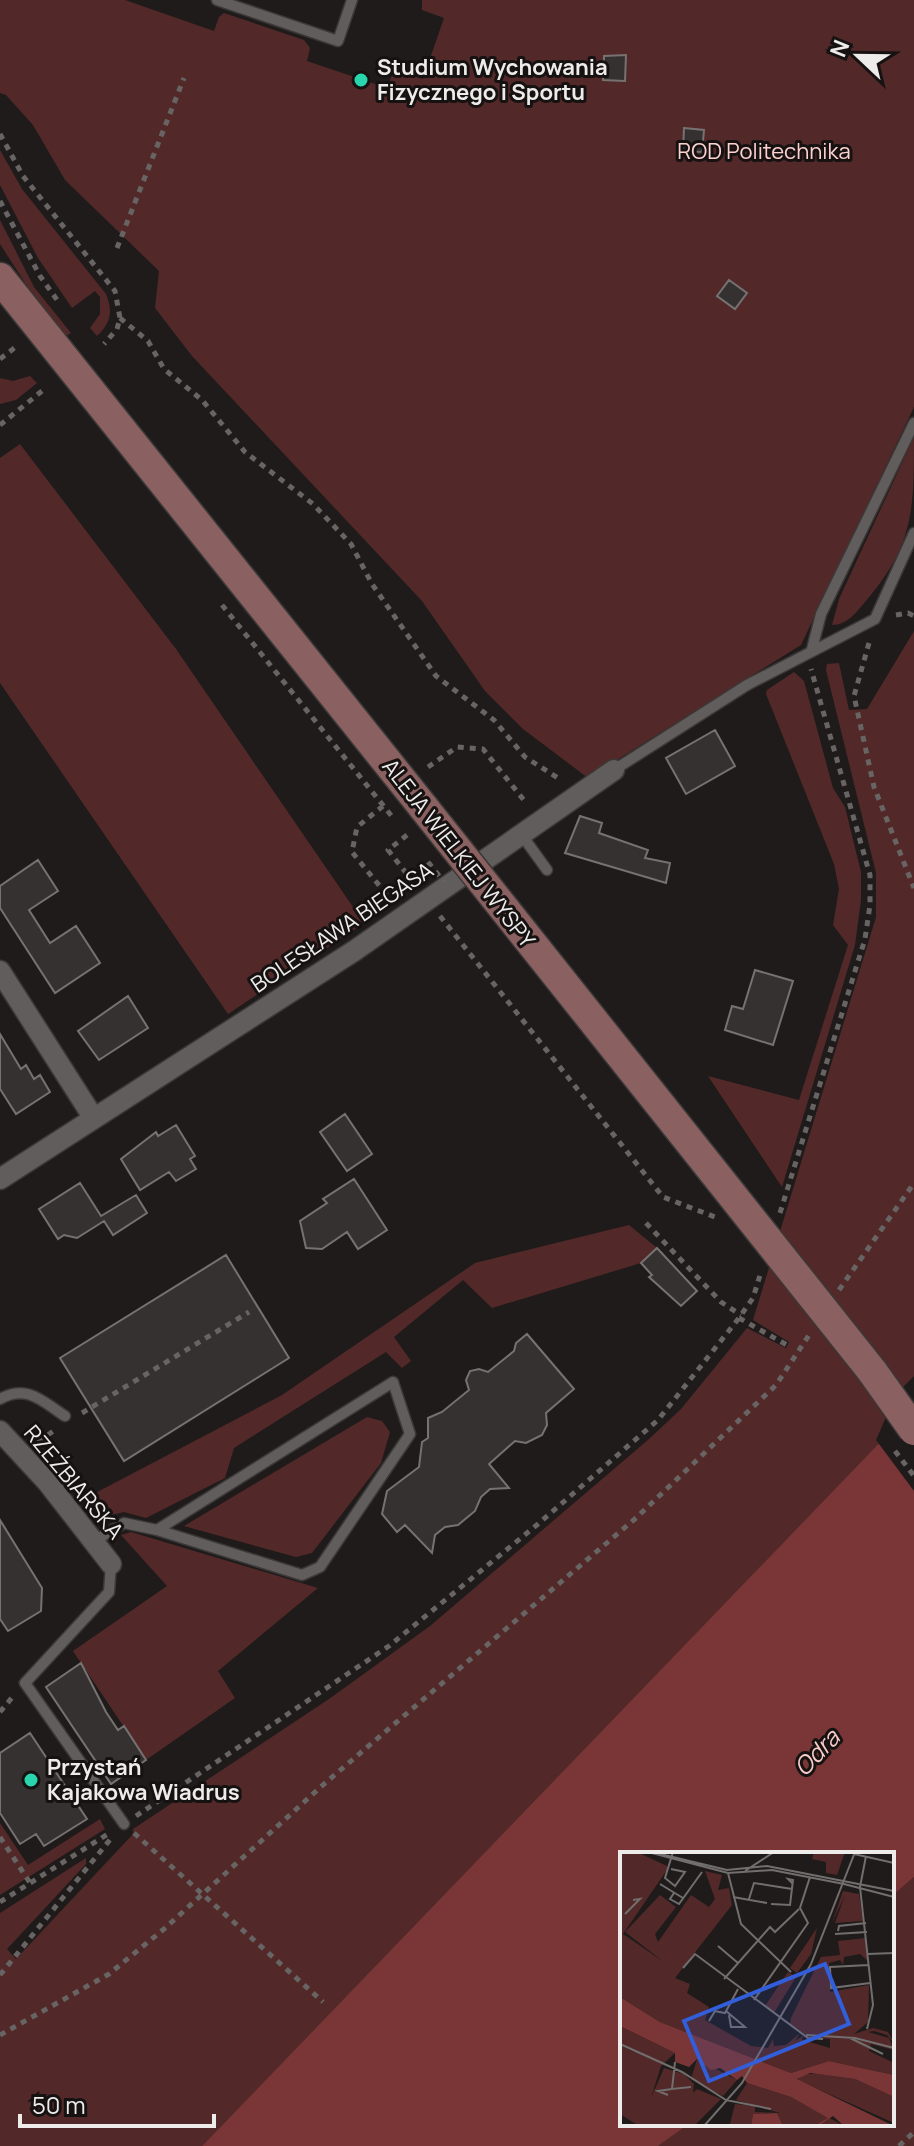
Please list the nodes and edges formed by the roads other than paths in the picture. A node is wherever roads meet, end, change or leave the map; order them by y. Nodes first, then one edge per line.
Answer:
1 (217, 0) edge
2 (352, 0) edge
3 (0, 278) edge
4 (914, 423) edge
5 (914, 533) edge
6 (812, 649) junction
7 (614, 770) joint
8 (521, 834) junction
9 (547, 870) dead end
10 (0, 971) edge
11 (93, 1117) junction
12 (0, 1179) edge
13 (0, 1399) edge
14 (67, 1420) road end
15 (914, 1430) edge
16 (0, 1431) edge
17 (157, 1530) junction
18 (93, 1542) junction
19 (111, 1564) joint
20 (124, 1824) road end

1 - 2 lane
3 - 15 main road, ALEJA WIELKIEJ WYSPY, bridge
4 - 6 lane
5 - 6 lane, BOLESŁAWA BIEGASA
6 - 7 lane, BOLESŁAWA BIEGASA
7 - 8 street, BOLESŁAWA BIEGASA
8 - 9 lane
8 - 11 street, BOLESŁAWA BIEGASA
10 - 11 street
11 - 12 street, BOLESŁAWA BIEGASA
13 - 14 lane
16 - 18 street, RZEŹBIARSKA
17 - 17 lane
17 - 18 lane
18 - 19 street, RZEŹBIARSKA
19 - 20 lane

